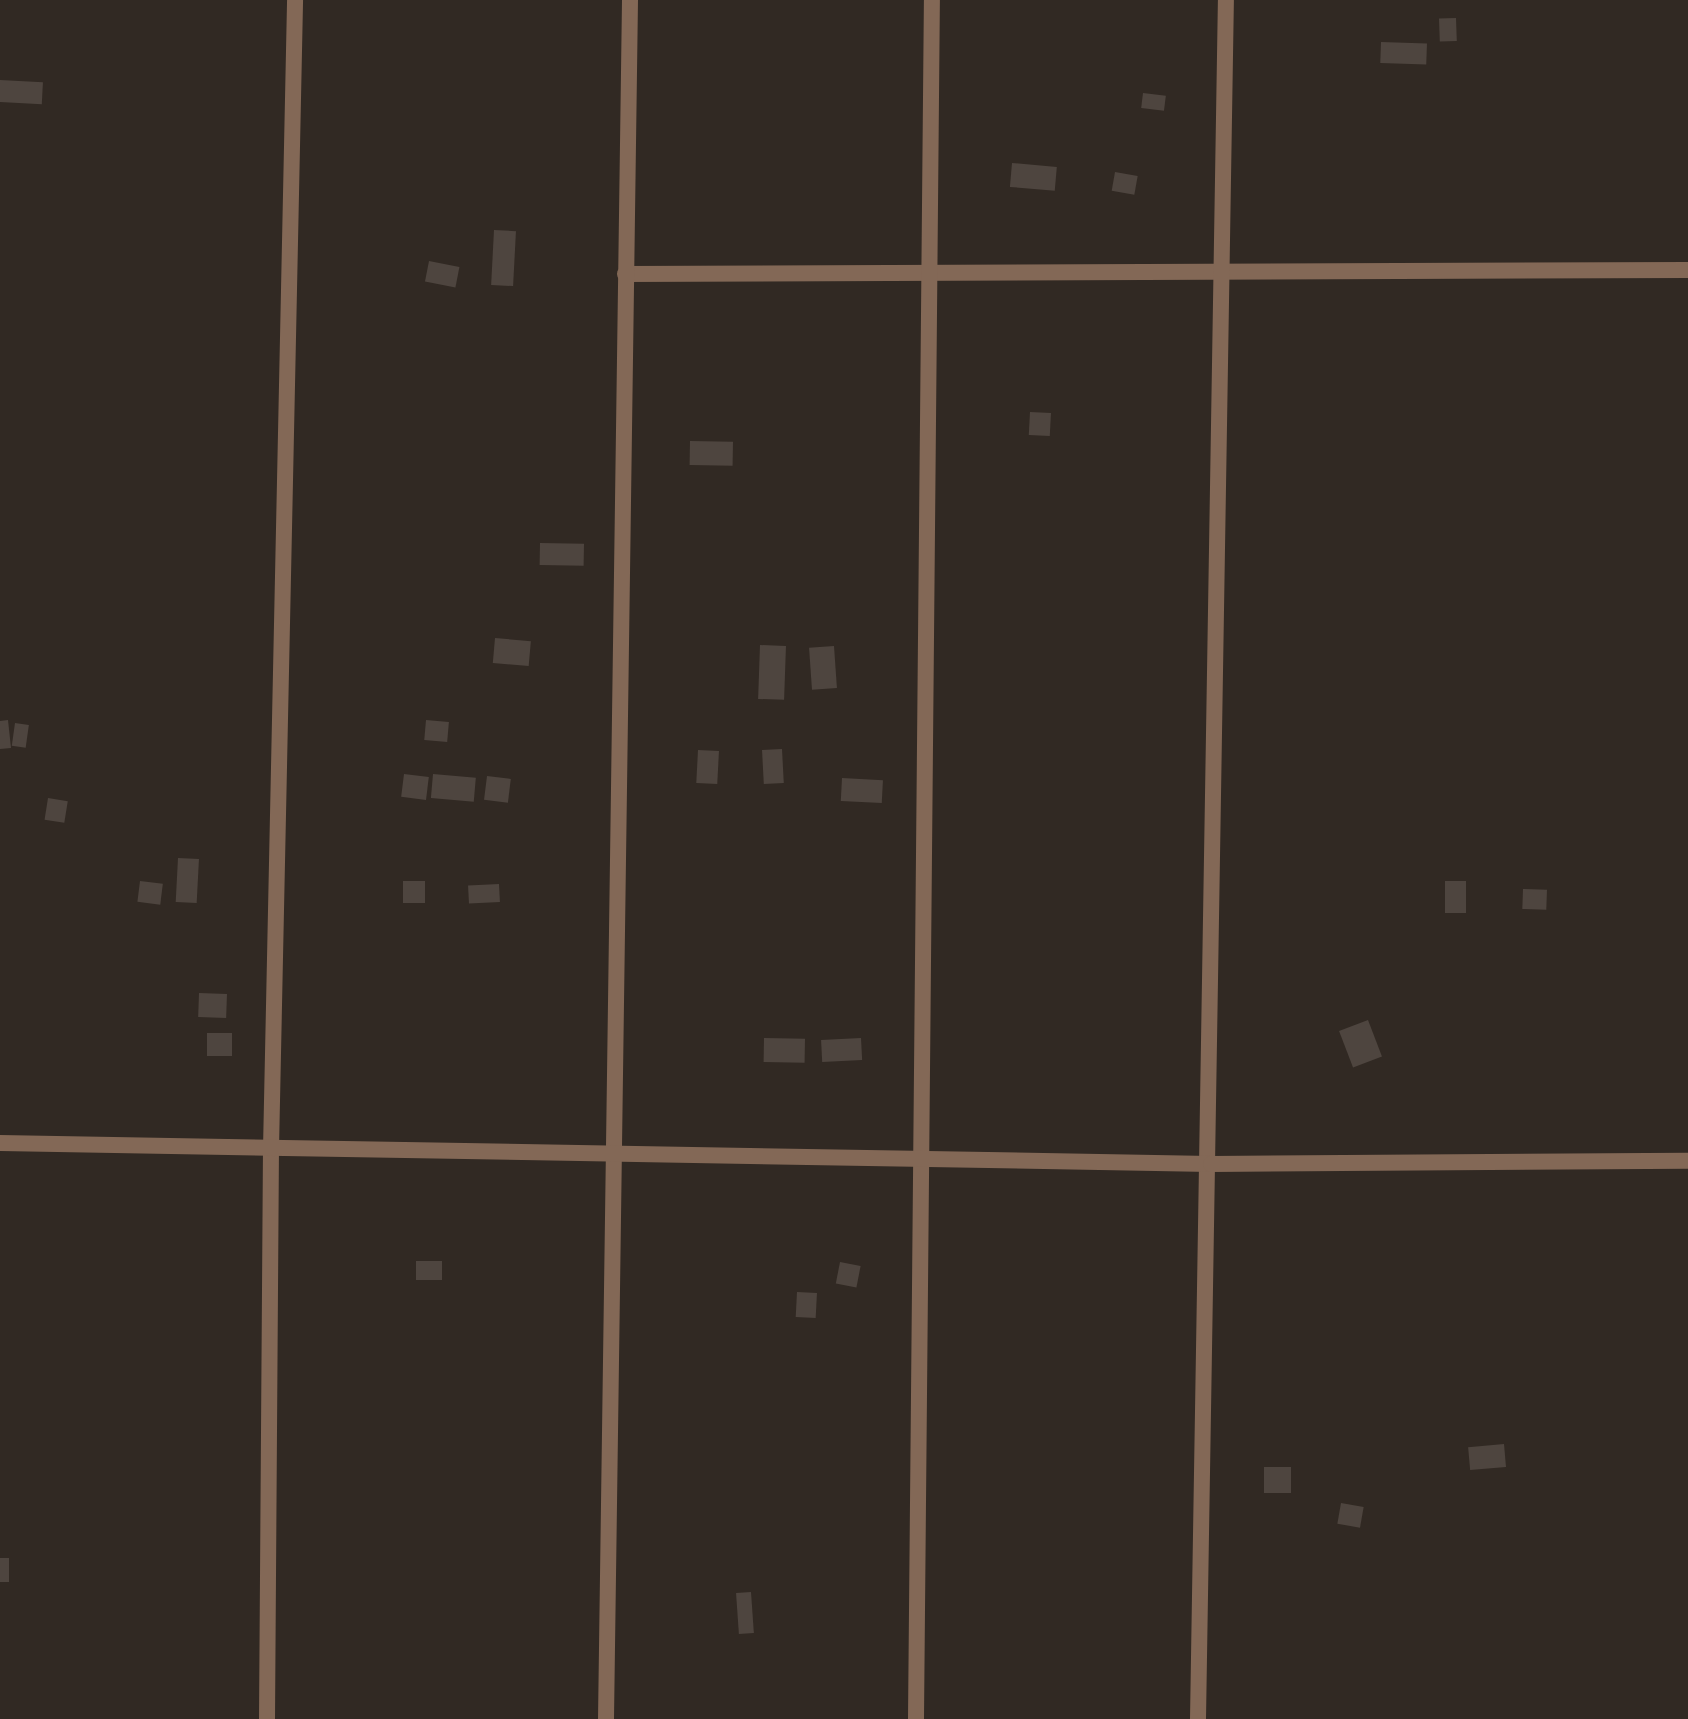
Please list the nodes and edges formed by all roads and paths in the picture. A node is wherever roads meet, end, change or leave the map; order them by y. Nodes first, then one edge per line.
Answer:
1 (295, 0) edge
2 (630, 0) edge
3 (932, 0) edge
4 (1226, 0) edge
5 (1688, 270) edge
6 (625, 274) junction
7 (929, 275) junction
8 (1224, 276) junction
9 (0, 1143) edge
10 (271, 1149) junction
11 (611, 1156) junction
12 (924, 1160) junction
13 (1688, 1161) edge
14 (1211, 1164) junction
15 (267, 1719) edge
16 (606, 1719) edge
17 (916, 1719) edge
18 (1198, 1719) edge

1 - 10 street
2 - 6 street
3 - 7 street
4 - 8 street
5 - 8 street
6 - 7 street
6 - 11 street
7 - 8 street
7 - 12 street
8 - 14 street
9 - 10 street
10 - 11 street
10 - 15 street
11 - 12 street
11 - 16 street
12 - 14 street
12 - 17 street
13 - 14 street
14 - 18 street

